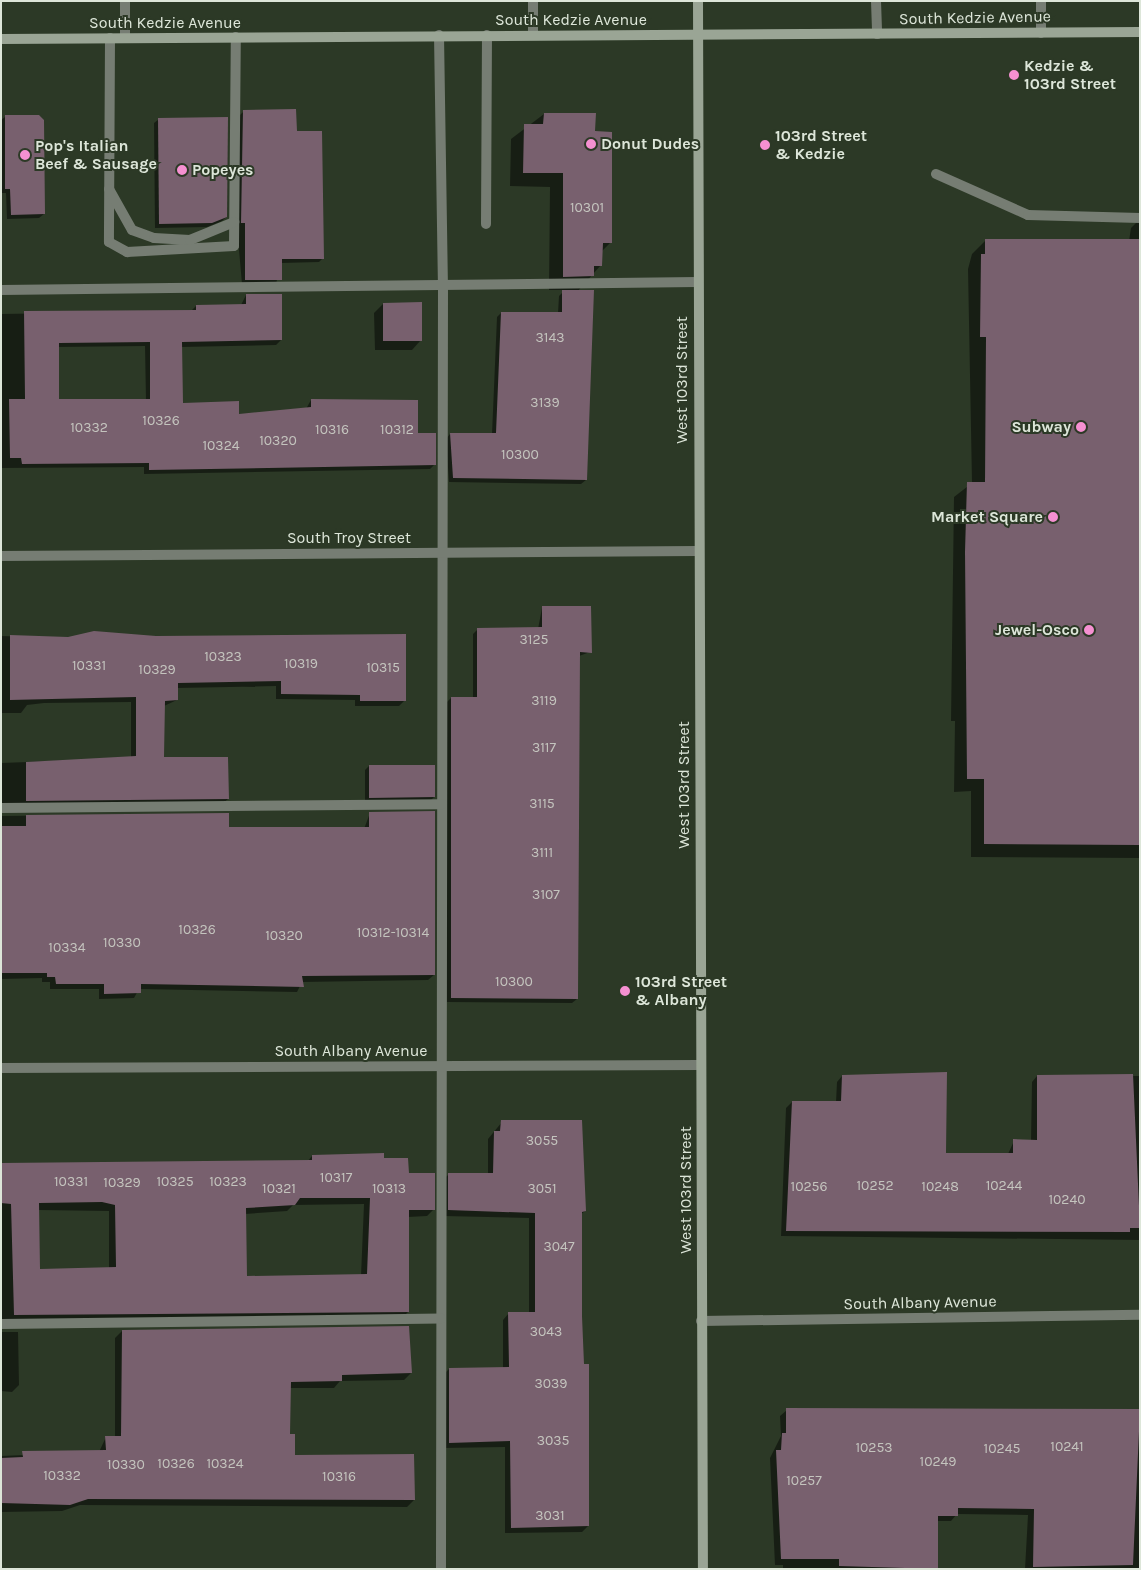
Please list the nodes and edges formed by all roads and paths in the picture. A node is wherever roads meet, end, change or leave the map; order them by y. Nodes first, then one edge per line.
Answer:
1 (125, 1) edge
2 (533, 1) edge
3 (698, 1) edge
4 (876, 1) edge
5 (1041, 1) edge
6 (1140, 32) edge
7 (1042, 33) junction
8 (877, 34) junction
9 (439, 35) junction
10 (487, 35) junction
11 (533, 35) junction
12 (698, 36) junction
13 (236, 37) junction
14 (110, 38) junction
15 (125, 38) junction
16 (1, 39) edge
17 (936, 174) dead end
18 (109, 188) junction
19 (1140, 218) edge
20 (234, 222) junction
21 (486, 224) dead end
22 (697, 282) junction
23 (443, 285) junction
24 (1, 290) edge
25 (698, 550) junction
26 (442, 553) junction
27 (1, 556) edge
28 (442, 804) junction
29 (1, 808) edge
30 (700, 1065) junction
31 (442, 1066) junction
32 (1, 1068) edge
33 (1140, 1315) edge
34 (442, 1319) junction
35 (702, 1321) junction
36 (1, 1324) edge
37 (441, 1569) edge
38 (703, 1569) edge

1 - 15 street
2 - 11 street
3 - 12 main road, West 103rd Street
4 - 8 street
5 - 7 street
6 - 7 main road, South Kedzie Avenue
7 - 8 main road, South Kedzie Avenue
8 - 12 main road, South Kedzie Avenue
9 - 10 main road, South Kedzie Avenue
9 - 13 main road, South Kedzie Avenue
9 - 23 street
10 - 11 main road, South Kedzie Avenue
10 - 21 street
11 - 12 main road, South Kedzie Avenue
12 - 22 main road, West 103rd Street
13 - 15 main road, South Kedzie Avenue
13 - 20 street
14 - 15 main road, South Kedzie Avenue
14 - 16 main road, South Kedzie Avenue
14 - 18 street
17 - 19 street
18 - 20 street
18 - 20 street
22 - 23 street
22 - 25 main road, West 103rd Street
23 - 24 street
23 - 26 street
25 - 26 street, South Troy Street
25 - 30 main road, West 103rd Street
26 - 27 street, South Troy Street
26 - 28 street
28 - 29 street
28 - 31 street
30 - 31 street, South Albany Avenue
30 - 35 main road, West 103rd Street
31 - 32 street, South Albany Avenue
31 - 34 street
33 - 35 street, South Albany Avenue
34 - 36 street
34 - 37 street
35 - 38 main road, West 103rd Street

